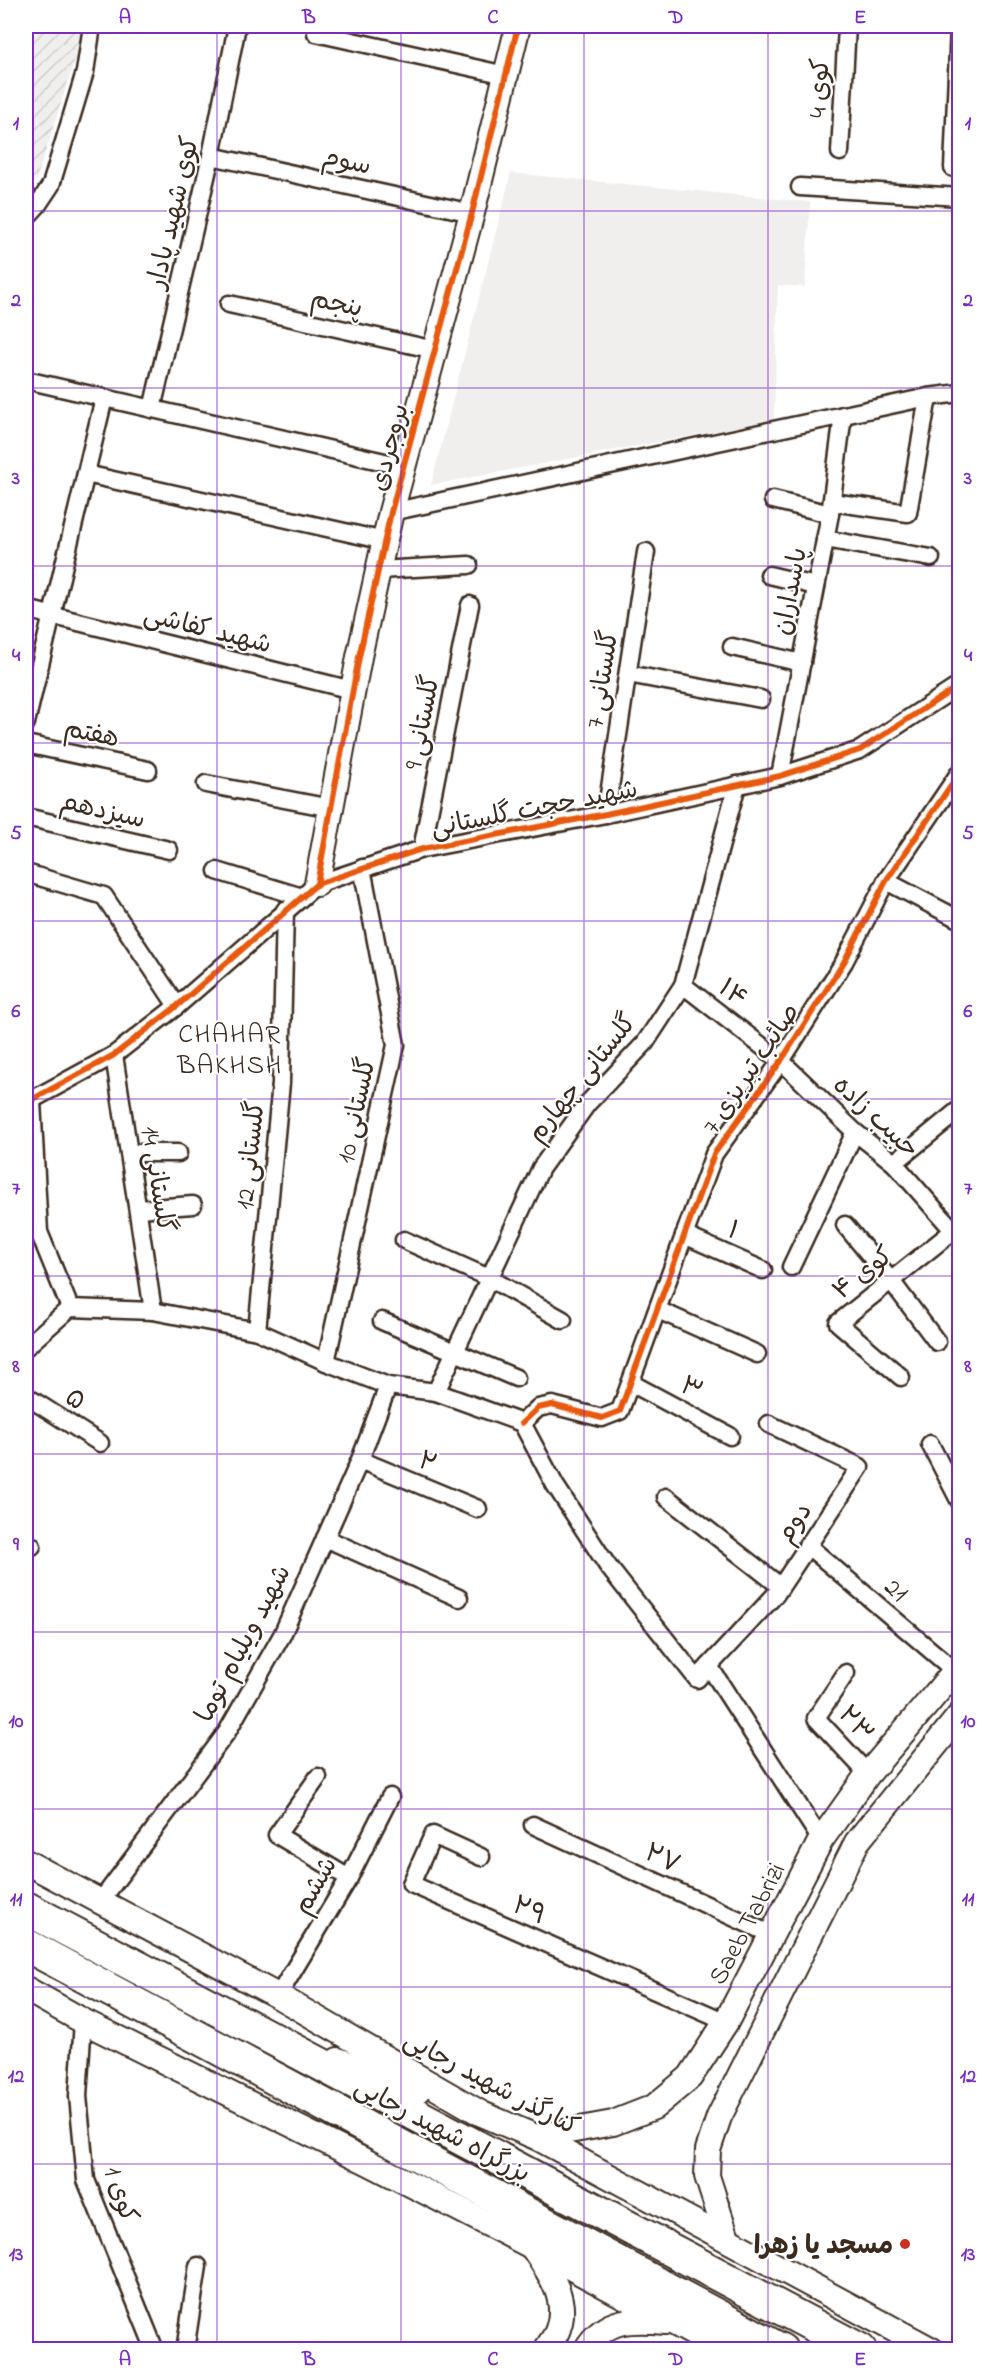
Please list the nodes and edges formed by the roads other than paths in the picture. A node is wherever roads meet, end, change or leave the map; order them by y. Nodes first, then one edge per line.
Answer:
1 (92, 26) edge
2 (237, 26) edge
3 (519, 26) edge
4 (847, 26) edge
5 (959, 26) edge
6 (316, 33) dead end
7 (506, 75) junction
8 (840, 152) dead end
9 (212, 156) junction
10 (953, 168) dead end
11 (800, 187) dead end
12 (960, 197) edge
13 (472, 213) junction
14 (26, 218) edge
15 (229, 304) dead end
16 (435, 350) junction
17 (26, 380) edge
18 (960, 393) edge
19 (928, 397) junction
20 (105, 398) junction
21 (152, 409) junction
22 (843, 415) junction
23 (402, 465) junction
24 (86, 474) junction
25 (773, 500) dead end
26 (831, 508) junction
27 (391, 512) junction
28 (825, 539) junction
29 (385, 541) junction
30 (646, 552) dead end
31 (931, 558) dead end
32 (469, 565) dead end
33 (378, 570) junction
34 (769, 575) dead end
35 (816, 586) junction
36 (470, 605) dead end
37 (26, 609) edge
38 (51, 615) junction
39 (732, 647) dead end
40 (802, 663) junction
41 (628, 674) junction
42 (960, 685) edge
43 (352, 690) junction
44 (762, 699) dead end
45 (26, 723) edge
46 (26, 744) edge
47 (148, 770) dead end
48 (780, 776) junction
49 (957, 782) edge
50 (206, 783) dead end
51 (737, 785) junction
52 (331, 808) junction
53 (606, 814) junction
54 (26, 817) edge
55 (422, 849) junction
56 (169, 850) dead end
57 (362, 868) junction
58 (217, 872) dead end
59 (26, 873) edge
60 (886, 881) junction
61 (309, 891) junction
62 (285, 910) junction
63 (960, 920) edge
64 (683, 985) junction
65 (177, 1006) junction
66 (114, 1055) junction
67 (781, 1061) junction
68 (29, 1102) edge
69 (960, 1108) edge
70 (855, 1132) junction
71 (129, 1153) junction
72 (178, 1153) dead end
73 (894, 1163) junction
74 (193, 1205) dead end
75 (138, 1209) junction
76 (845, 1225) dead end
77 (956, 1234) edge
78 (684, 1235) junction
79 (404, 1240) dead end
80 (791, 1267) dead end
81 (763, 1270) dead end
82 (489, 1278) junction
83 (892, 1282) junction
84 (70, 1308) junction
85 (658, 1310) junction
86 (153, 1311) junction
87 (563, 1320) dead end
88 (382, 1321) dead end
89 (257, 1331) junction
90 (937, 1342) dead end
91 (26, 1347) edge
92 (455, 1352) junction
93 (757, 1354) dead end
94 (326, 1362) junction
95 (901, 1377) dead end
96 (516, 1378) dead end
97 (631, 1383) junction
98 (388, 1386) junction
99 (436, 1392) junction
100 (26, 1396) edge
101 (522, 1424) junction
102 (769, 1424) dead end
103 (730, 1436) dead end
104 (100, 1443) dead end
105 (930, 1444) dead end
106 (360, 1460) junction
107 (666, 1497) dead end
108 (959, 1499) edge
109 (478, 1509) dead end
110 (325, 1538) junction
111 (807, 1545) junction
112 (780, 1587) junction
113 (459, 1598) dead end
114 (957, 1668) edge
115 (703, 1672) junction
116 (846, 1673) dead end
117 (959, 1715) edge
118 (868, 1774) junction
119 (318, 1777) dead end
120 (390, 1797) dead end
121 (533, 1825) dead end
122 (821, 1840) junction
123 (481, 1857) dead end
124 (26, 1862) edge
125 (349, 1878) junction
126 (100, 1902) junction
127 (26, 1908) edge
128 (772, 1935) junction
129 (26, 1945) edge
130 (26, 1989) edge
131 (278, 1996) junction
132 (151, 2012) junction
133 (83, 2020) junction
134 (726, 2022) junction
135 (262, 2032) junction
136 (482, 2114) junction
137 (536, 2137) junction
138 (371, 2164) junction
139 (728, 2238) junction
140 (531, 2246) junction
141 (198, 2266) dead end
142 (674, 2322) junction
143 (153, 2345) edge
144 (185, 2349) edge
145 (546, 2349) edge
146 (586, 2349) edge
147 (724, 2349) edge
148 (781, 2349) edge
149 (861, 2349) edge
150 (933, 2349) edge

1 - 14 street
2 - 9 street, کوی شهید پادار
3 - 7 street, بروجردی
4 - 8 street, کوی 4
5 - 10 street
6 - 7 street
7 - 13 street, بروجردی
9 - 13 street, سوم
9 - 21 street, کوی شهید پادار
11 - 12 street
13 - 16 street, بروجردی
15 - 16 street, پنجم
16 - 23 street, بروجردی
17 - 20 street
18 - 19 street
19 - 22 street
19 - 26 street
20 - 21 street
20 - 24 street
21 - 23 street
22 - 26 street, پاسداران
22 - 27 street
23 - 27 street, بروجردی
24 - 29 street
24 - 38 street
25 - 26 street
26 - 28 street, پاسداران
27 - 29 street, بروجردی
28 - 31 street
28 - 35 street, پاسداران
29 - 33 street, بروجردی
30 - 41 street, گلستانی 7
32 - 33 street
33 - 43 street, بروجردی
34 - 35 street
35 - 40 street, پاسداران
36 - 55 street, گلستانی 9
37 - 38 street, شهید کفاشی
38 - 43 street, شهید کفاشی
38 - 45 street
39 - 40 street
40 - 48 street, پاسداران
41 - 44 street
41 - 53 street, گلستانی 7
42 - 48 street, شهید حجت گلستانی
43 - 52 street, بروجردی
46 - 47 street, هفتم
48 - 51 street, شهید حجت گلستانی
49 - 60 street, صائب تبریزی 7
50 - 52 street
51 - 53 street, شهید حجت گلستانی
51 - 64 street, گلستانی چهارم
52 - 61 street, بروجردی
53 - 55 street, شهید حجت گلستانی
54 - 56 street, سیزدهم
55 - 57 street, شهید حجت گلستانی
57 - 61 street, شهید حجت گلستانی
57 - 94 street, گلستانی 10
58 - 61 street
59 - 65 street
60 - 63 street
60 - 67 street, صائب تبریزی 7
61 - 62 street, شهید حجت گلستانی
62 - 65 street, شهید حجت گلستانی
62 - 89 street, گلستانی 12
64 - 67 street, ۱۴
64 - 82 street, گلستانی چهارم
65 - 66 street, شهید حجت گلستانی
66 - 68 street, شهید حجت گلستانی
66 - 71 street, گلستانی 14
67 - 70 street, حبیب زاده
67 - 78 street, صائب تبریزی 7
68 - 84 street
69 - 73 street
70 - 73 street, حبیب زاده
70 - 80 street
71 - 72 street
71 - 75 street, گلستانی 14
73 - 77 street, حبیب زاده
74 - 75 street
75 - 86 street, گلستانی 14
76 - 83 street
77 - 83 street, کوی ۴
78 - 81 street, ۱
78 - 85 street, صائب تبریزی 7
79 - 82 street
82 - 87 street
82 - 92 street, گلستانی چهارم
83 - 90 street
83 - 95 street, کوی ۴
84 - 86 street
84 - 91 street
85 - 93 street
85 - 97 street, صائب تبریزی 7
86 - 89 street
88 - 92 street
89 - 94 street
92 - 96 street
92 - 99 street, گلستانی چهارم
94 - 98 street
97 - 101 street, صائب تبریزی 7
97 - 103 street, ۳
98 - 99 street
98 - 106 street, شهید ویلیام توما
99 - 101 street
100 - 104 street, ۵
101 - 115 street
102 - 111 street, دوم
105 - 108 street
106 - 109 street, ۲
106 - 110 street, شهید ویلیام توما
107 - 112 street
110 - 113 street
110 - 126 street, شهید ویلیام توما
111 - 112 street, دوم
111 - 114 street, 21
112 - 115 street, دوم
114 - 118 street, Saeb Tabrizi
115 - 122 street
116 - 118 street, ۲۳
117 - 139 street
118 - 122 street, Saeb Tabrizi
119 - 125 street
120 - 125 street, ششم
121 - 128 street, ۲۷
122 - 128 street, Saeb Tabrizi
123 - 134 street, ۲۹
124 - 126 street, کنارگذر شهید رجایی
125 - 131 street, ششم
126 - 131 street, کنارگذر شهید رجایی
127 - 135 highway, بزرگراه شهید رجایی
128 - 134 street, Saeb Tabrizi
129 - 132 highway, بزرگراه شهید رجایی
130 - 133 street
131 - 136 street, کنارگذر شهید رجایی
132 - 138 street
132 - 148 highway, بزرگراه شهید رجایی
133 - 138 street
133 - 143 street, کوی 1
134 - 137 street, Saeb Tabrizi
135 - 136 street
135 - 149 highway, بزرگراه شهید رجایی
136 - 137 street, کنارگذر شهید رجایی
137 - 139 street, کنارگذر شهید رجایی
138 - 140 street
139 - 150 street, کنارگذر شهید رجایی
140 - 142 street
140 - 145 street
141 - 144 street
142 - 146 street
142 - 147 street

